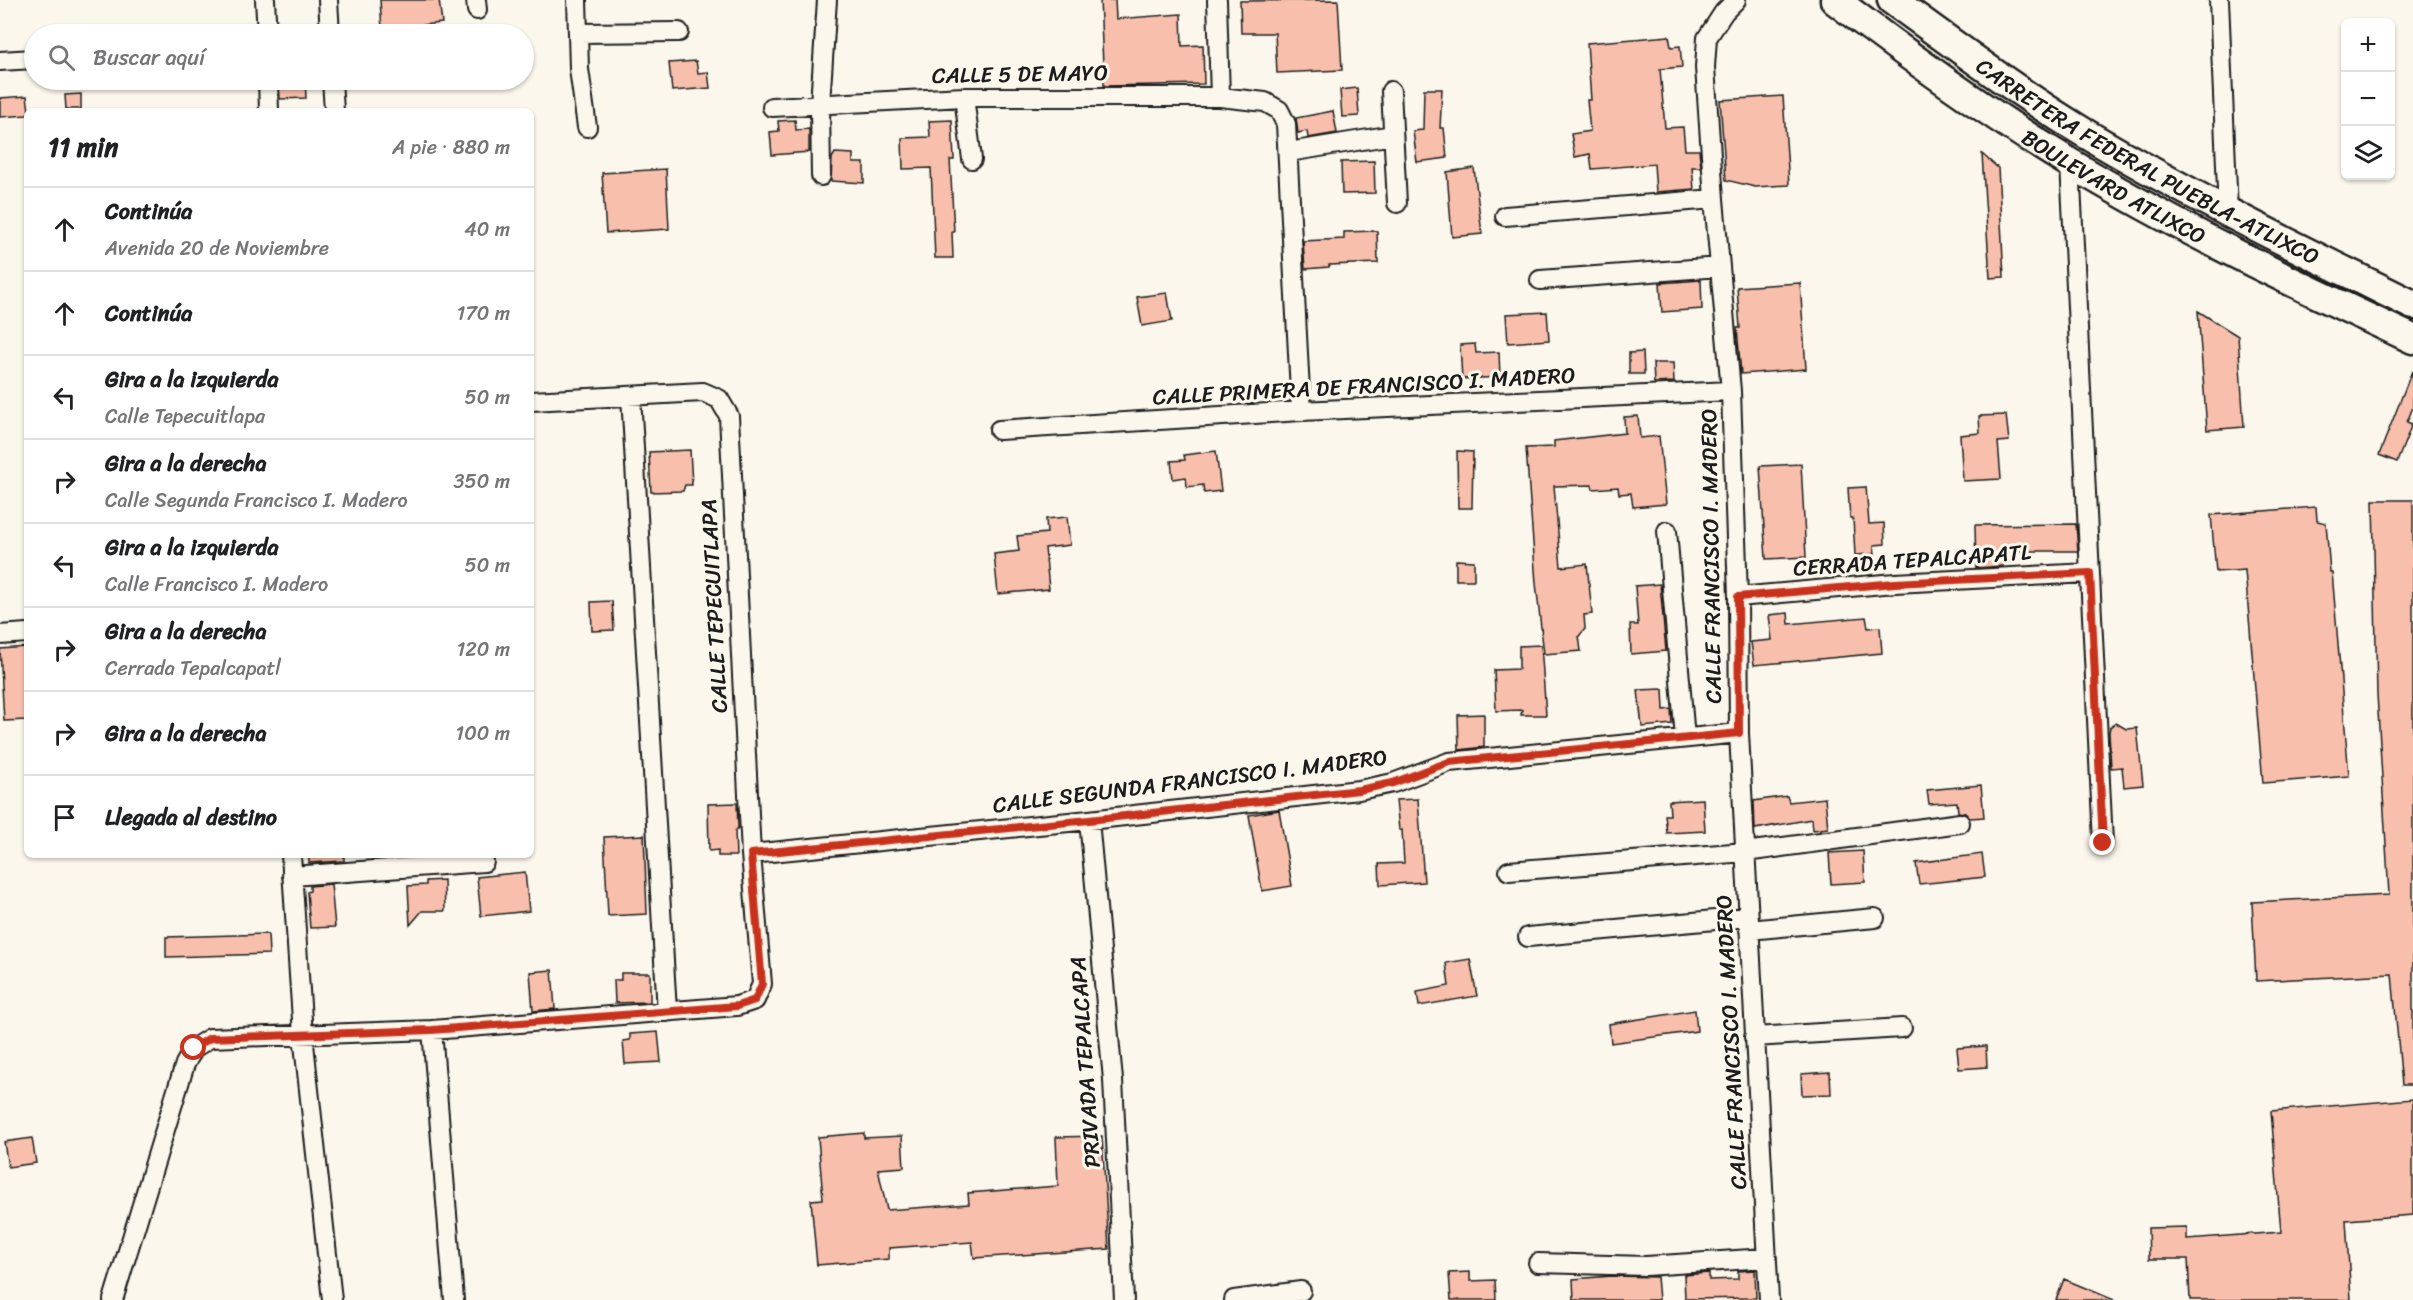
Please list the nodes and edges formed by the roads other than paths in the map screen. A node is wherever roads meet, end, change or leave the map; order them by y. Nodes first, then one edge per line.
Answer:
1 (265, 0) edge
2 (328, 0) edge
3 (577, 0) edge
4 (826, 0) edge
5 (1217, 0) edge
6 (1736, 0) edge
7 (1835, 0) edge
8 (1892, 0) edge
9 (2219, 0) edge
10 (266, 24) edge
11 (329, 24) edge
12 (679, 32) dead end
13 (578, 33) junction
14 (24, 60) edge
15 (0, 61) edge
16 (268, 90) edge
17 (333, 90) edge
18 (1391, 91) dead end
19 (964, 97) junction
20 (1220, 97) junction
21 (820, 104) junction
22 (269, 108) edge
23 (334, 108) edge
24 (772, 108) dead end
25 (587, 127) dead end
26 (1393, 135) junction
27 (1289, 152) junction
28 (972, 159) dead end
29 (2070, 163) junction
30 (821, 176) dead end
31 (1714, 199) junction
32 (1397, 203) dead end
33 (2228, 213) junction
34 (1505, 216) dead end
35 (1720, 267) junction
36 (1540, 280) dead end
37 (2413, 305) edge
38 (2413, 339) edge
39 (1731, 391) junction
40 (631, 396) junction
41 (534, 401) edge
42 (1301, 411) junction
43 (999, 430) dead end
44 (1667, 531) dead end
45 (2090, 573) junction
46 (1738, 597) junction
47 (24, 633) edge
48 (0, 635) edge
49 (1739, 733) junction
50 (1685, 738) junction
51 (1089, 820) junction
52 (1960, 823) dead end
53 (2103, 843) dead end
54 (1745, 852) junction
55 (751, 854) junction
56 (291, 858) edge
57 (484, 862) dead end
58 (1509, 871) dead end
59 (292, 876) junction
60 (1875, 918) dead end
61 (1748, 924) junction
62 (1528, 937) dead end
63 (667, 1012) junction
64 (1902, 1028) dead end
65 (432, 1030) junction
66 (303, 1035) junction
67 (1754, 1037) junction
68 (1766, 1258) junction
69 (1538, 1263) dead end
70 (1301, 1291) dead end
71 (113, 1300) edge
72 (332, 1300) edge
73 (454, 1300) edge
74 (1124, 1300) edge
75 (1234, 1300) edge
76 (1769, 1300) edge

1 - 10 street
2 - 11 street
3 - 13 street
4 - 21 street
5 - 20 street
6 - 31 street, CALLE FRANCISCO I. MADERO
7 - 29 main road, BOULEVARD ATLIXCO
8 - 33 main road, CARRETERA FEDERAL PUEBLA-ATLIXCO
9 - 33 street
12 - 13 street
13 - 25 street
14 - 15 street
16 - 22 street
17 - 23 street
18 - 26 street
19 - 20 street, CALLE 5 DE MAYO
19 - 21 street, CALLE 5 DE MAYO
19 - 28 street
20 - 27 street, CALLE 5 DE MAYO
21 - 24 street, CALLE 5 DE MAYO
21 - 30 street
26 - 27 street
26 - 32 street
27 - 42 street, CALLE 5 DE MAYO
29 - 38 main road, BOULEVARD ATLIXCO
29 - 45 street
31 - 34 street
31 - 35 street, CALLE FRANCISCO I. MADERO
33 - 37 main road, CARRETERA FEDERAL PUEBLA-ATLIXCO
35 - 36 street
35 - 39 street, CALLE FRANCISCO I. MADERO
39 - 42 street, CALLE PRIMERA DE FRANCISCO I. MADERO
39 - 46 street, CALLE FRANCISCO I. MADERO
40 - 41 street, CALLE TEPECUITLAPA
40 - 55 street, CALLE TEPECUITLAPA
40 - 63 street
42 - 43 street, CALLE PRIMERA DE FRANCISCO I. MADERO
44 - 50 street
45 - 46 street, CERRADA TEPALCAPATL
45 - 53 street
46 - 49 street, CALLE FRANCISCO I. MADERO
47 - 48 street
49 - 50 street, CALLE SEGUNDA FRANCISCO I. MADERO
49 - 54 street, CALLE FRANCISCO I. MADERO
50 - 51 street, CALLE SEGUNDA FRANCISCO I. MADERO
51 - 55 street, CALLE SEGUNDA FRANCISCO I. MADERO
51 - 74 street, PRIVADA TEPALCAPA
52 - 54 street
54 - 58 street
54 - 61 street, CALLE FRANCISCO I. MADERO
55 - 63 street, CALLE TEPECUITLAPA
56 - 59 street
57 - 59 street
59 - 66 street
60 - 61 street
61 - 62 street
61 - 67 street, CALLE FRANCISCO I. MADERO
63 - 65 street
64 - 67 street
65 - 66 street
65 - 73 street
66 - 71 street
66 - 72 street
67 - 68 street, CALLE FRANCISCO I. MADERO
68 - 69 street
68 - 76 street, CALLE FRANCISCO I. MADERO
70 - 75 street

